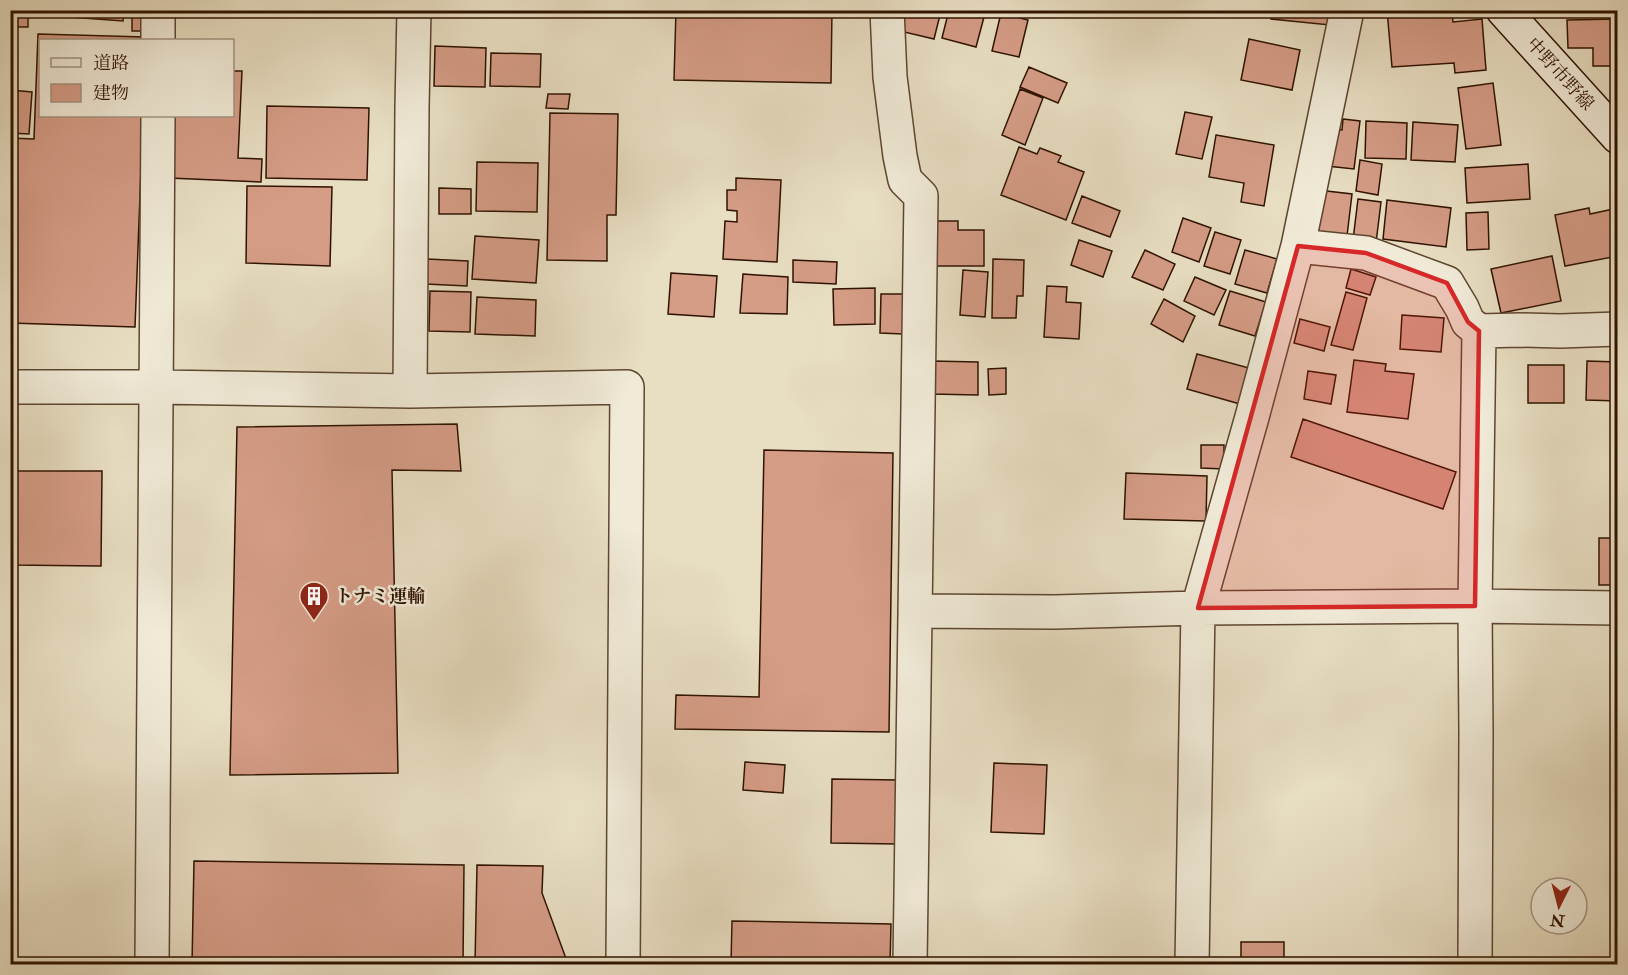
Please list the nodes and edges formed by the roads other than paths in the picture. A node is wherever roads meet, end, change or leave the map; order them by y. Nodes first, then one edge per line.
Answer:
1 (158, 10) edge
2 (414, 10) edge
3 (887, 10) edge
4 (1347, 10) edge
5 (1503, 10) edge
6 (158, 39) edge
7 (158, 117) edge
8 (1617, 137) edge
9 (1298, 246) junction
10 (1617, 329) edge
11 (1479, 330) junction
12 (10, 387) edge
13 (157, 387) junction
14 (410, 391) junction
15 (1475, 606) junction
16 (1198, 608) junction
17 (1617, 608) edge
18 (915, 611) junction
19 (152, 964) edge
20 (623, 964) edge
21 (910, 964) edge
22 (1192, 964) edge
23 (1475, 964) edge

1 - 6 street
2 - 14 street
3 - 18 street
4 - 9 street
5 - 8 street, 中野市野線
7 - 13 street
9 - 11 street
9 - 16 street
10 - 11 street
11 - 15 street
12 - 13 street
13 - 14 street
13 - 19 street
14 - 20 street
15 - 16 street
15 - 17 street
15 - 23 street
16 - 18 street
16 - 22 street
18 - 21 street

